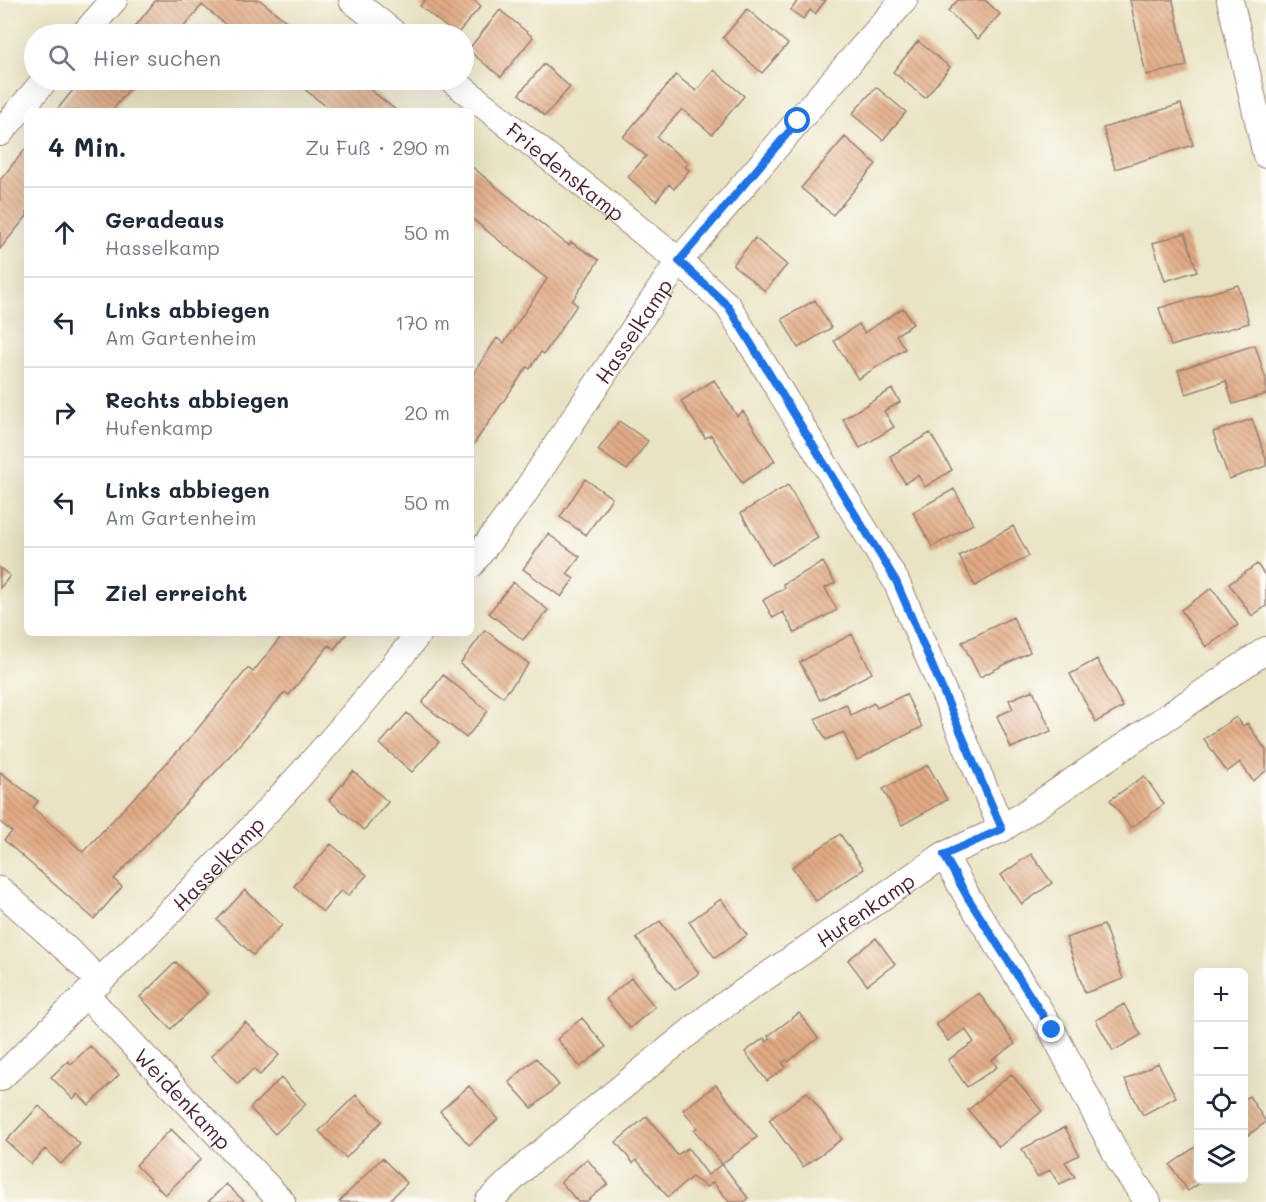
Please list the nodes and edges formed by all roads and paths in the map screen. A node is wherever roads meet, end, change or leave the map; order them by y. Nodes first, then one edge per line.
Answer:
1 (114, 0) edge
2 (352, 0) edge
3 (903, 0) edge
4 (1230, 0) edge
5 (93, 24) edge
6 (382, 24) edge
7 (37, 90) edge
8 (465, 90) edge
9 (0, 134) edge
10 (1266, 155) edge
11 (679, 261) junction
12 (474, 561) edge
13 (416, 636) edge
14 (1266, 650) edge
15 (1002, 829) junction
16 (944, 855) junction
17 (0, 890) edge
18 (93, 988) junction
19 (0, 1078) edge
20 (282, 1202) edge
21 (488, 1202) edge
22 (1148, 1202) edge

1 - 5 street
2 - 6 street
3 - 11 street, Hasselkamp
4 - 10 street
7 - 9 street
8 - 11 street, Friedenskamp
11 - 12 street, Hasselkamp
11 - 15 street, Friedenskamp
13 - 18 street, Hasselkamp
14 - 15 street, Hufenkamp
15 - 16 street, Hufenkamp
16 - 21 street, Hufenkamp
16 - 22 street
17 - 18 street
18 - 19 street, Hasselkamp
18 - 20 street, Weidenkamp

